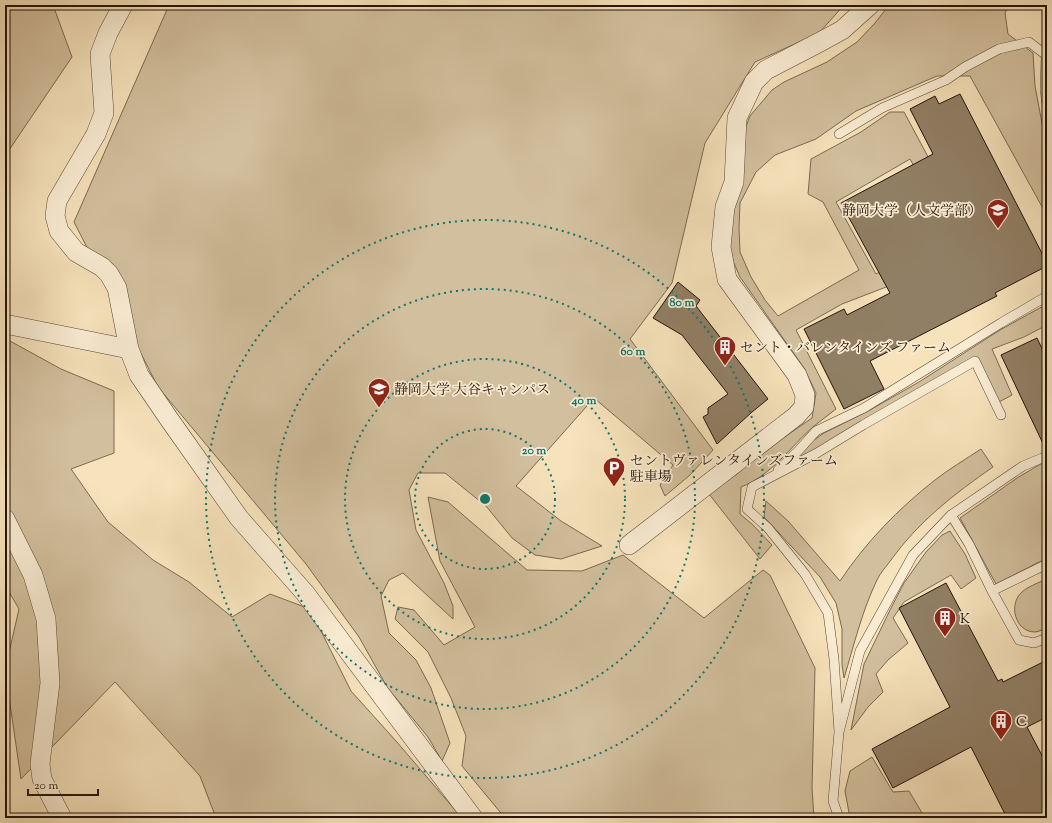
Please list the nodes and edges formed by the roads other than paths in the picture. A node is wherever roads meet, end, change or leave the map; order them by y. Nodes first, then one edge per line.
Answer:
1 (123, 5) edge
2 (870, 5) edge
3 (1047, 105) edge
4 (839, 134) dead end
5 (1047, 296) edge
6 (5, 324) edge
7 (129, 349) junction
8 (1000, 415) dead end
9 (1047, 456) edge
10 (767, 480) junction
11 (951, 515) junction
12 (5, 519) edge
13 (629, 544) dead end
14 (1047, 564) edge
15 (992, 591) junction
16 (1047, 638) edge
17 (839, 732) junction
18 (62, 818) edge
19 (473, 818) edge
20 (840, 818) edge

1 - 7 street
2 - 13 street
3 - 4 lane
5 - 10 lane
6 - 7 street
7 - 19 street
8 - 10 lane
9 - 11 lane
10 - 17 lane
11 - 15 lane
11 - 17 lane
12 - 18 street
14 - 15 lane
15 - 16 lane
17 - 20 lane

